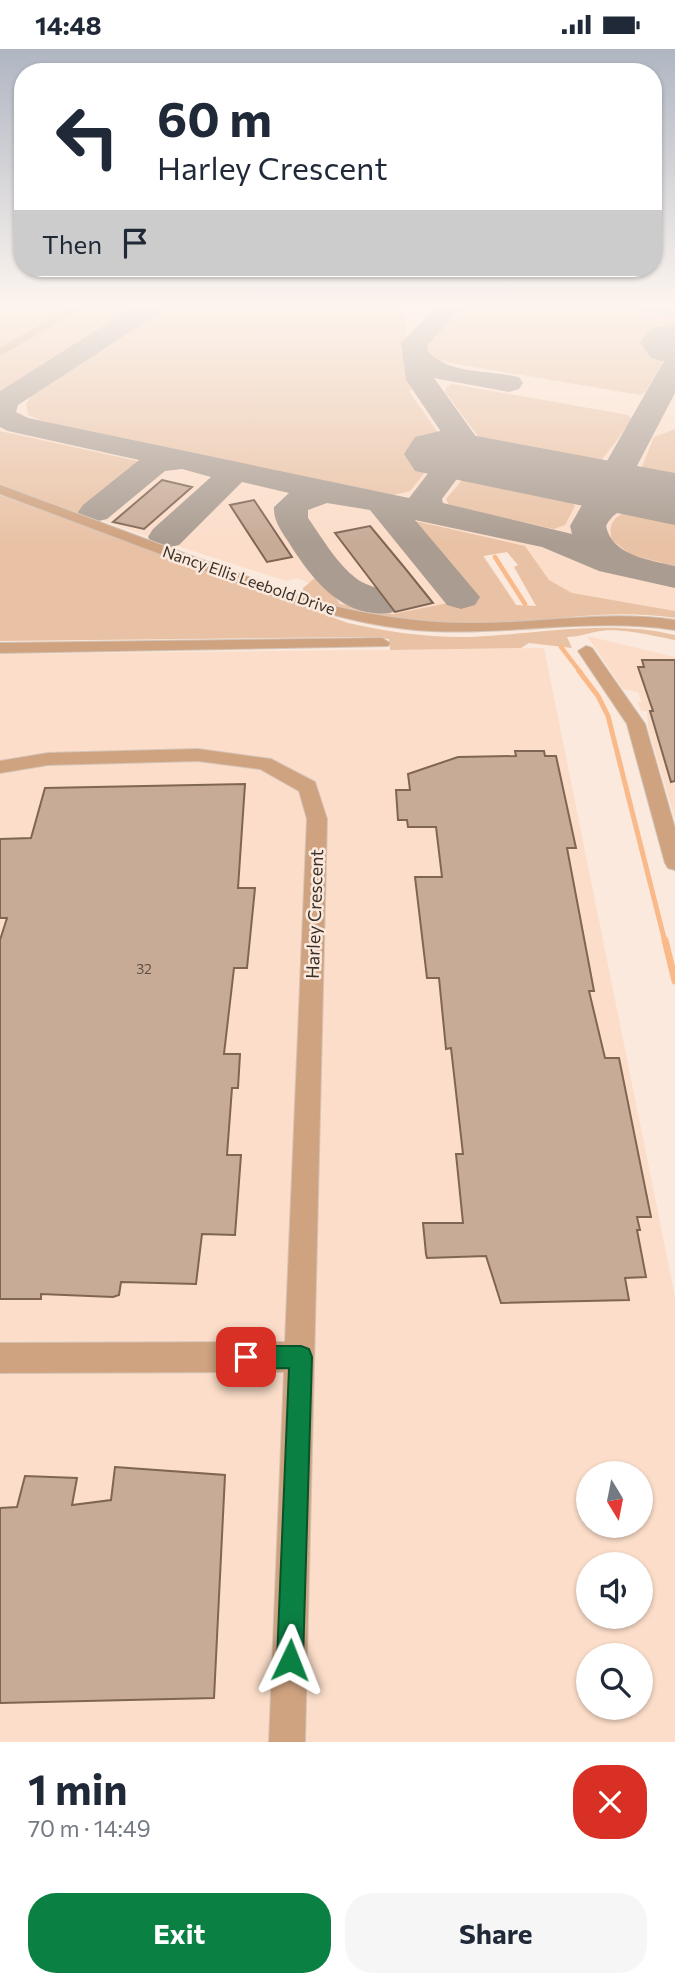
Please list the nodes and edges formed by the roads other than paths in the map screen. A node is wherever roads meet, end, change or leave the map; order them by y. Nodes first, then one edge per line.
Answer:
1 (0, 489) edge
2 (675, 625) edge
3 (382, 643) dead end
4 (0, 648) edge
5 (586, 651) dead end
6 (0, 767) edge
7 (675, 863) edge
8 (301, 1357) junction
9 (0, 1359) edge
10 (287, 1742) edge

1 - 2 street, Nancy Ellis Leebold Drive
3 - 4 street
5 - 7 street
6 - 8 street, Harley Crescent
8 - 9 street
8 - 10 street, Harley Crescent

